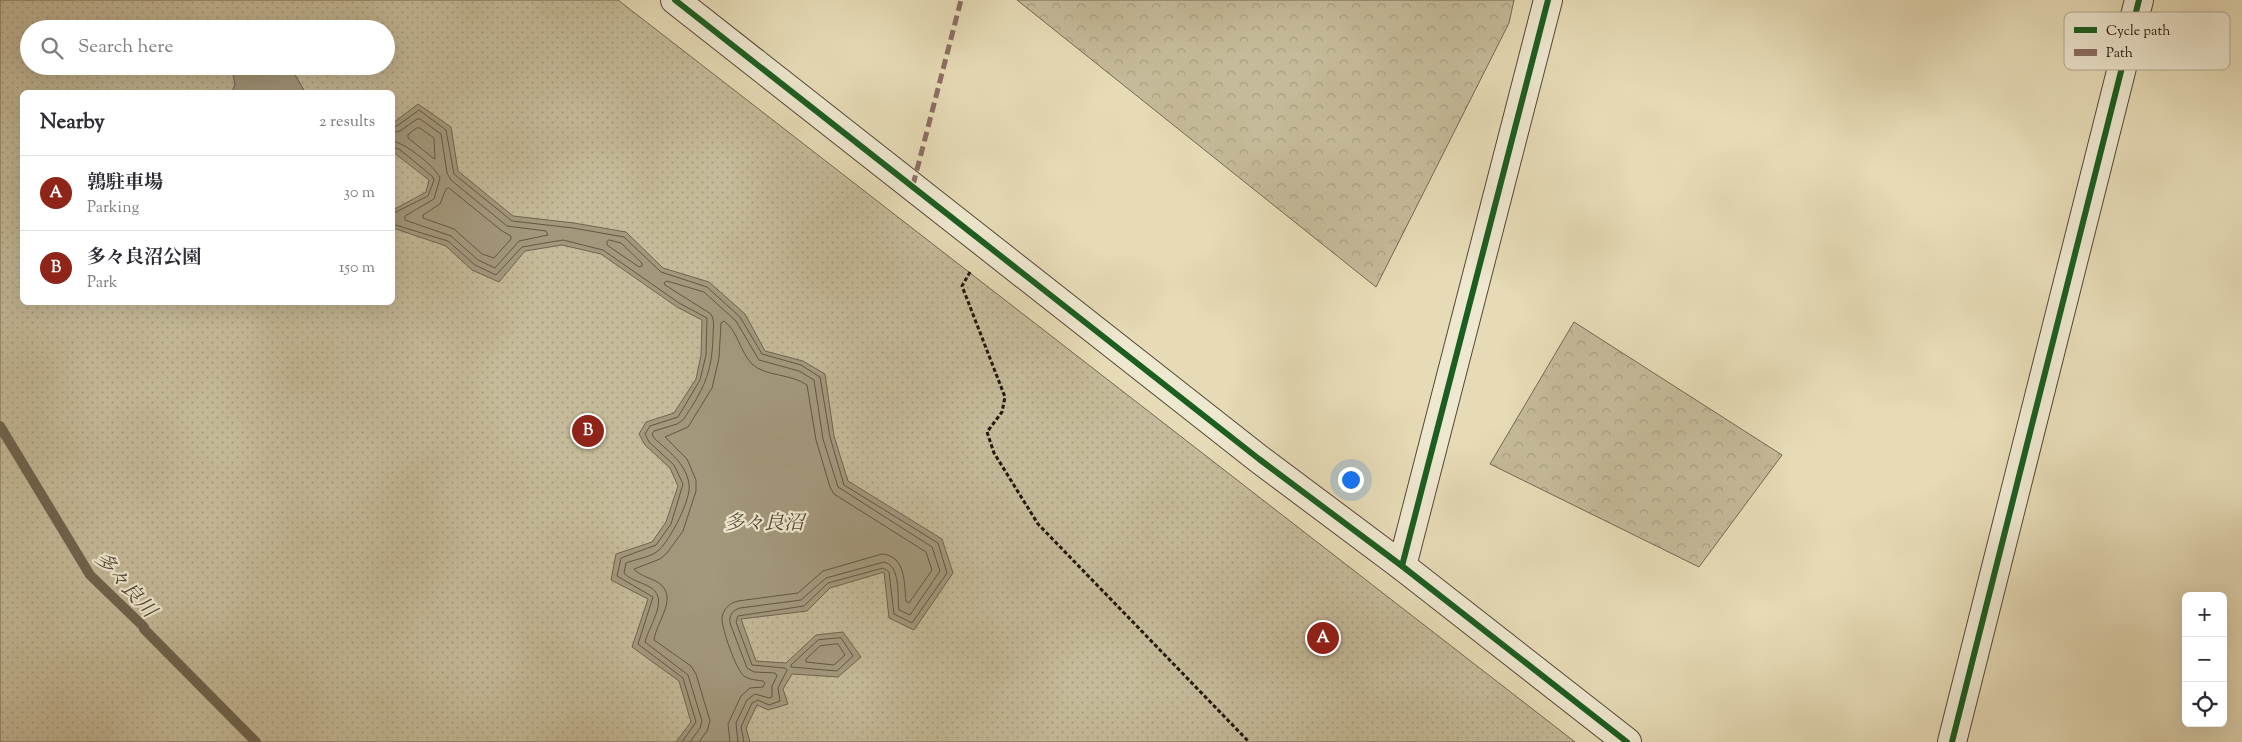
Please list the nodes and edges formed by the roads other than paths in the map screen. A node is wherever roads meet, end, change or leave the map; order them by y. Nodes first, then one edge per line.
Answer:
1 (675, 0) edge
2 (1548, 0) edge
3 (2121, 70) edge
4 (1402, 566) junction
5 (1627, 742) edge
6 (1952, 742) edge

1 - 4 street
2 - 4 street
3 - 6 street
4 - 5 street

